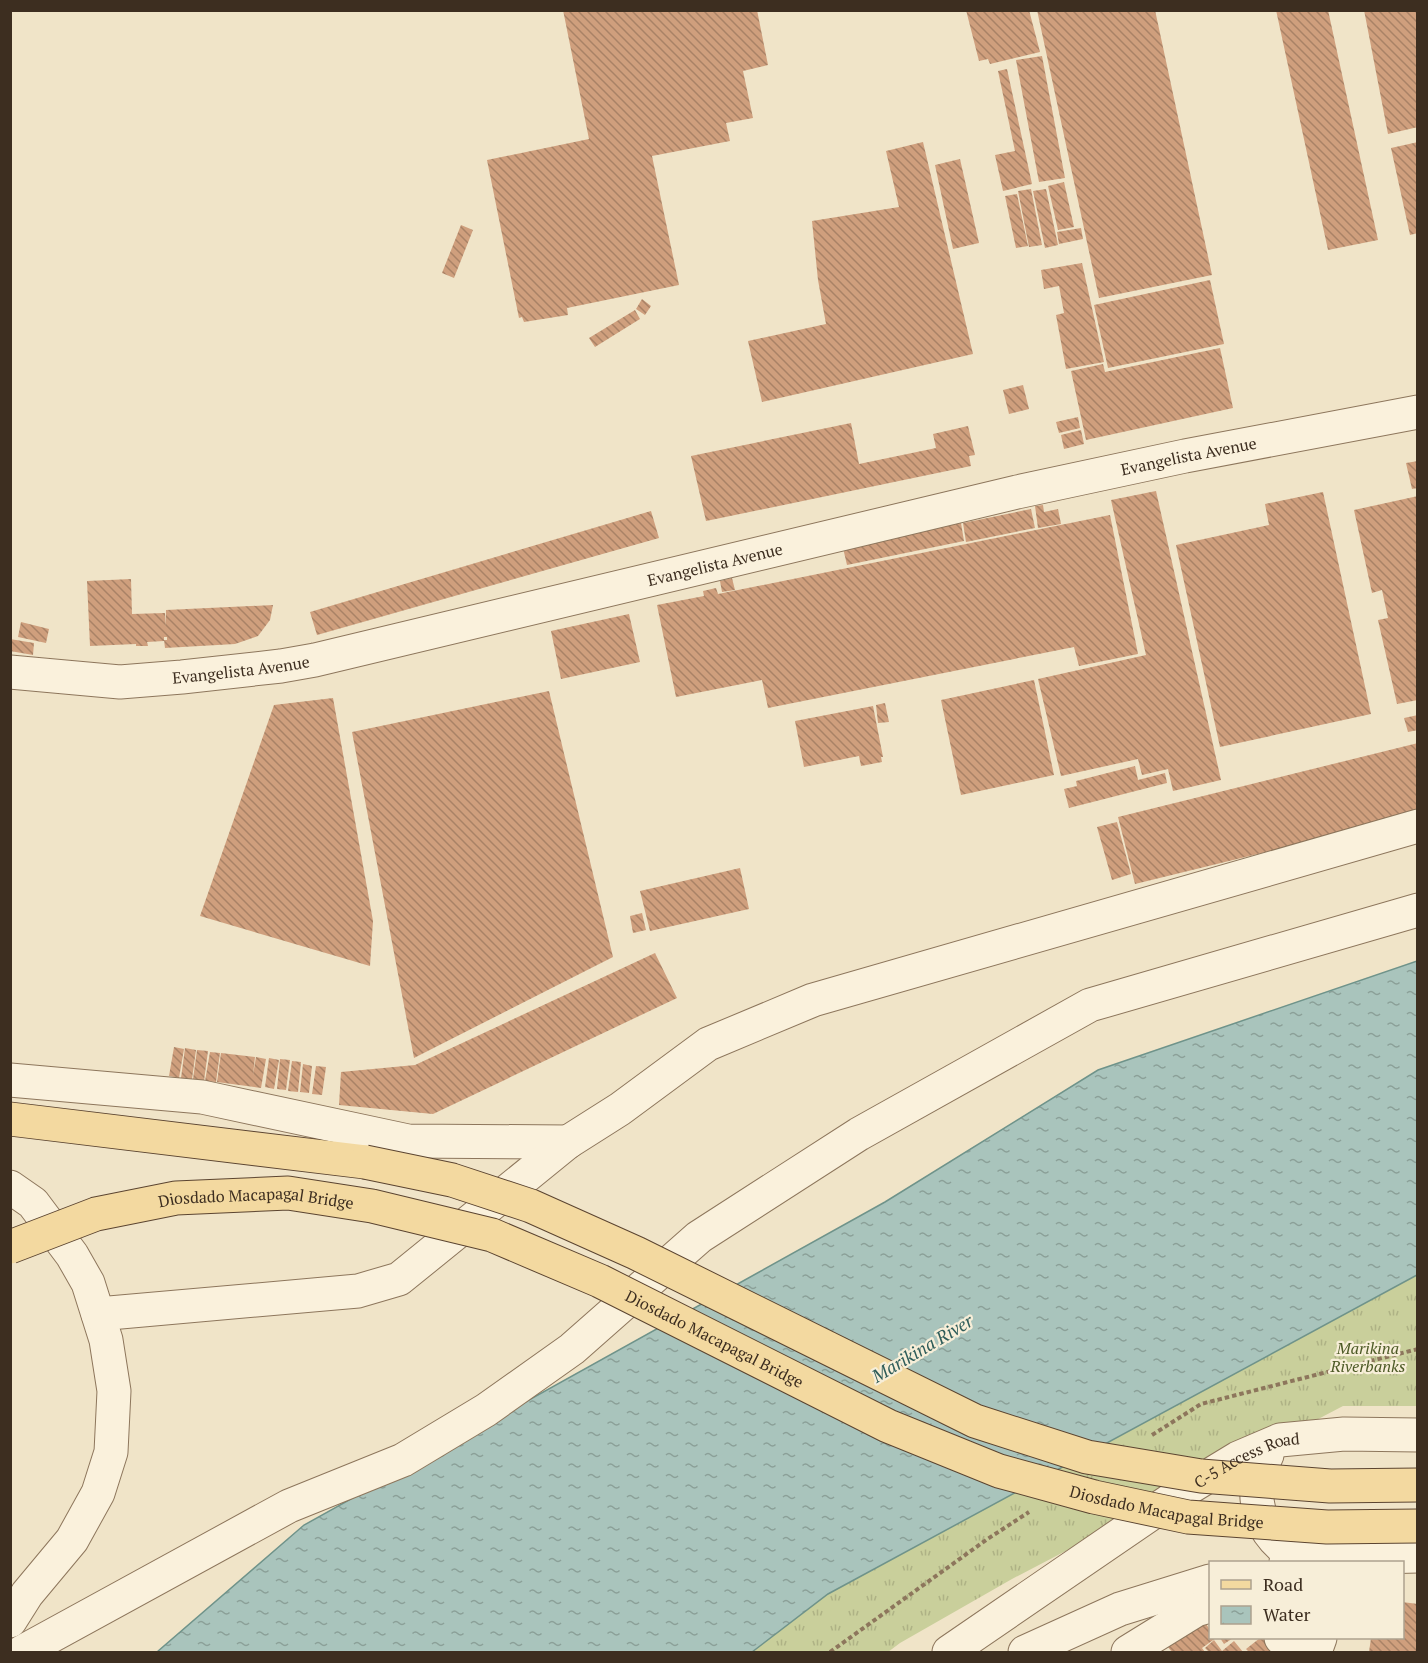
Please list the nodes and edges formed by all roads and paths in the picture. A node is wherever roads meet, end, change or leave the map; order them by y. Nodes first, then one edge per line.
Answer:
1 (1418, 412) edge
2 (10, 672) edge
3 (1418, 826) edge
4 (1418, 910) edge
5 (10, 1080) edge
6 (10, 1119) edge
7 (568, 1142) junction
8 (10, 1187) edge
9 (10, 1247) edge
10 (98, 1314) junction
11 (1418, 1435) edge
12 (1280, 1440) junction
13 (1418, 1485) edge
14 (1418, 1526) edge
15 (1418, 1556) edge
16 (1298, 1561) edge
17 (1209, 1581) edge
18 (1209, 1606) edge
19 (10, 1620) edge
20 (1282, 1639) edge
21 (22, 1653) edge
22 (948, 1653) edge
23 (1025, 1653) edge
24 (1128, 1653) edge
25 (1298, 1653) edge

1 - 2 street, Evangelista Avenue
3 - 7 street
4 - 21 street
5 - 7 street
6 - 13 main road, Diosdado Macapagal Bridge, bridge
7 - 10 street
8 - 10 street
9 - 14 main road, Diosdado Macapagal Bridge, bridge
10 - 19 street
11 - 12 street, C-5 Access Road
12 - 16 street
12 - 22 street, C-5 Access Road
15 - 16 street
17 - 23 street
18 - 24 street
20 - 25 street

